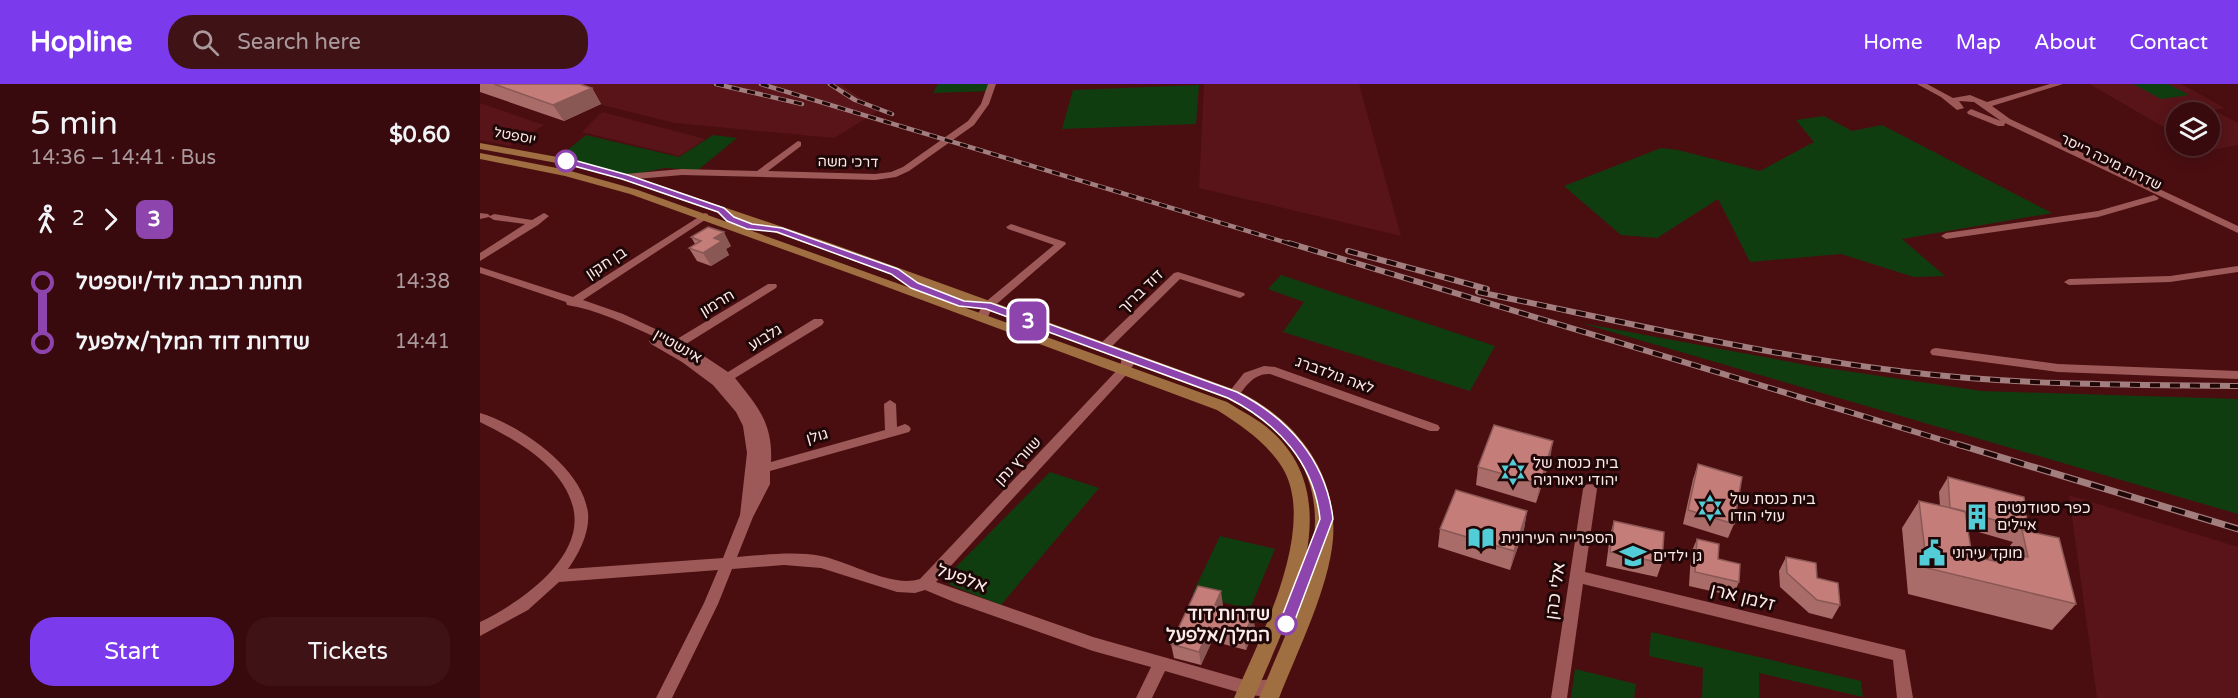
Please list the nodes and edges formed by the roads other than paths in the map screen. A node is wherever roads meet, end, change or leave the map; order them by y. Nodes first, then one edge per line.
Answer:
1 (992, 84) edge
2 (1921, 84) edge
3 (1928, 84) edge
4 (2059, 84) edge
5 (2029, 86) edge
6 (1964, 98) junction
7 (1975, 99) junction
8 (1955, 104) junction
9 (1987, 106) junction
10 (1971, 112) junction
11 (798, 144) dead end
12 (480, 146) edge
13 (480, 156) edge
14 (663, 173) junction
15 (760, 173) junction
16 (625, 177) junction
17 (649, 185) junction
18 (2154, 198) junction
19 (713, 215) junction
20 (487, 216) edge
21 (544, 216) dead end
22 (535, 223) junction
23 (1011, 227) dead end
24 (2238, 230) edge
25 (1946, 236) dead end
26 (2238, 238) edge
27 (484, 256) edge
28 (480, 264) edge
29 (2238, 268) edge
30 (480, 270) edge
31 (480, 278) edge
32 (2070, 282) dead end
33 (772, 286) dead end
34 (1240, 295) dead end
35 (572, 303) junction
36 (984, 312) junction
37 (818, 322) dead end
38 (678, 344) junction
39 (1103, 348) junction
40 (1936, 352) dead end
41 (1126, 364) junction
42 (2238, 375) edge
43 (728, 377) junction
44 (1233, 395) junction
45 (890, 404) dead end
46 (480, 417) edge
47 (1434, 428) dead end
48 (904, 429) dead end
49 (891, 433) junction
50 (759, 470) junction
51 (1590, 489) dead end
52 (728, 564) junction
53 (557, 576) junction
54 (1577, 576) junction
55 (925, 584) junction
56 (480, 628) edge
57 (1161, 663) junction
58 (1271, 692) edge
59 (1246, 693) edge
60 (664, 698) edge
61 (1144, 698) edge
62 (1559, 698) edge
63 (1905, 698) edge

1 - 15 street, דרכי משה
2 - 8 street
3 - 6 street
4 - 5 street
5 - 7 street
5 - 9 street
6 - 7 street
6 - 8 street
7 - 9 street, שדרות מיכה רייסר
8 - 10 street, שדרות מיכה רייסר
9 - 10 street
9 - 24 street, שדרות מיכה רייסר
10 - 18 street, שדרות מיכה רייסר
11 - 15 street
12 - 16 main road, יוספטל
13 - 19 main road, יוספטל
14 - 15 street, דרכי משה
14 - 16 street, דרכי משה
14 - 17 street
16 - 17 main road, יוספטל
17 - 19 main road, יוספטל
18 - 25 street
18 - 26 street, שדרות מיכה רייסר
19 - 35 street, בן חקון
19 - 36 main road
20 - 22 street
21 - 22 street
22 - 27 street
23 - 36 street
27 - 28 street
29 - 32 street
30 - 35 street, אינשטיין
31 - 35 street, אינשטיין
33 - 38 street, חרמון
34 - 39 street, דוד ברוך
35 - 38 street, אינשטיין
35 - 50 street, אינשטיין
36 - 39 main road
36 - 41 main road
37 - 43 street, גלבוע
38 - 43 street, אינשטיין
39 - 41 main road
40 - 42 street
41 - 44 main road
41 - 55 street, שוורץ נתן
41 - 59 main road
43 - 50 street, אינשטיין
44 - 47 street, לאה גולדברג
44 - 58 main road
45 - 49 street
46 - 53 street
48 - 49 street, גולן
49 - 50 street, גולן
50 - 52 street, אינשטיין
51 - 54 street, אלי כהן
52 - 53 street, אלפעל
52 - 55 street, אלפעל
52 - 60 street, אינשטיין
53 - 56 street
54 - 62 street, אלי כהן
54 - 63 street, זלמן ארן
55 - 57 street, אלפעל
57 - 59 street, אלפעל
57 - 61 street
58 - 59 street, אלפעל

